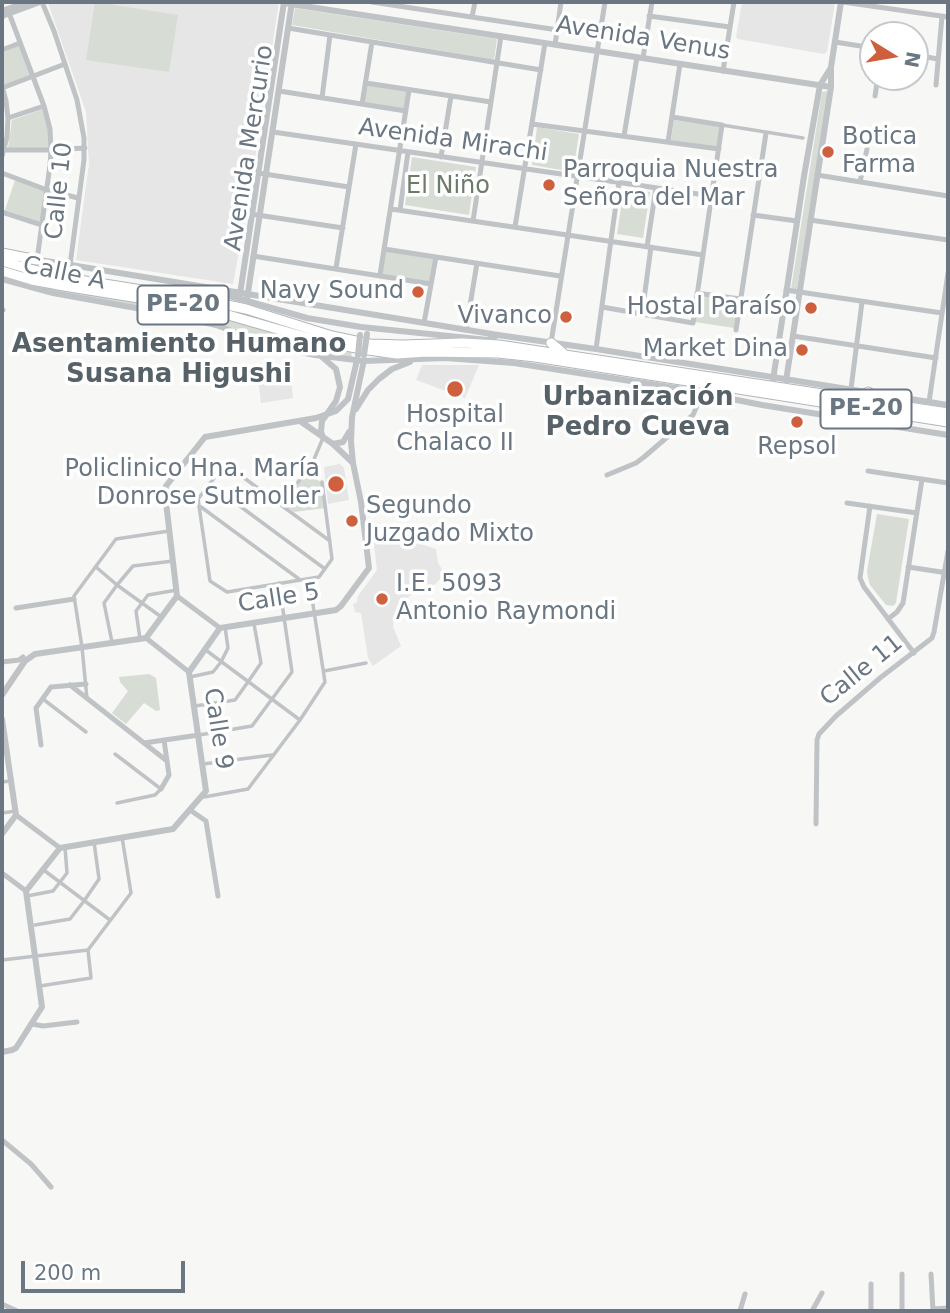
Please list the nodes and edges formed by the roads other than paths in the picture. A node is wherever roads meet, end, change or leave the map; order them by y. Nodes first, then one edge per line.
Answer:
1 (27, 2) edge
2 (41, 2) edge
3 (372, 2) edge
4 (475, 2) edge
5 (561, 2) edge
6 (605, 2) edge
7 (652, 2) edge
8 (734, 2) edge
9 (842, 2) edge
10 (288, 3) edge
11 (401, 4) edge
12 (886, 5) edge
13 (4, 13) edge
14 (649, 16) junction
15 (472, 17) junction
16 (945, 17) edge
17 (730, 27) junction
18 (288, 29) junction
19 (558, 30) junction
20 (330, 35) junction
21 (501, 36) junction
22 (373, 42) junction
23 (835, 42) junction
24 (20, 43) junction
25 (545, 43) junction
26 (555, 45) junction
27 (859, 46) edge
28 (2, 50) edge
29 (596, 51) junction
30 (640, 58) junction
31 (929, 58) edge
32 (938, 60) junction
33 (497, 63) junction
34 (65, 64) junction
35 (680, 64) junction
36 (831, 67) junction
37 (541, 70) junction
38 (723, 71) junction
39 (33, 76) junction
40 (366, 83) junction
41 (820, 85) junction
42 (936, 85) dead end
43 (2, 87) edge
44 (831, 87) junction
45 (409, 90) junction
46 (279, 91) junction
47 (876, 91) edge
48 (451, 96) junction
49 (875, 96) dead end
50 (322, 98) junction
51 (491, 102) junction
52 (362, 104) junction
53 (44, 106) junction
54 (267, 110) junction
55 (406, 111) junction
56 (276, 112) junction
57 (672, 117) junction
58 (8, 118) junction
59 (532, 124) junction
60 (722, 125) junction
61 (584, 131) junction
62 (273, 132) junction
63 (766, 132) junction
64 (624, 136) junction
65 (803, 138) dead end
66 (668, 142) junction
67 (356, 144) junction
68 (85, 148) junction
69 (719, 149) junction
70 (867, 149) dead end
71 (51, 150) junction
72 (400, 150) junction
73 (408, 152) junction
74 (3, 153) edge
75 (441, 157) junction
76 (482, 162) junction
77 (525, 169) junction
78 (2, 173) edge
79 (262, 174) junction
80 (817, 175) junction
81 (576, 176) junction
82 (619, 182) junction
83 (860, 182) junction
84 (349, 187) junction
85 (656, 188) junction
86 (47, 190) junction
87 (712, 196) junction
88 (948, 196) edge
89 (78, 198) junction
90 (390, 209) junction
91 (400, 210) junction
92 (2, 212) edge
93 (255, 215) junction
94 (753, 215) junction
95 (810, 220) junction
96 (473, 221) junction
97 (797, 221) junction
98 (42, 225) junction
99 (515, 227) junction
100 (343, 228) junction
101 (567, 235) junction
102 (948, 240) edge
103 (610, 241) junction
104 (649, 247) junction
105 (384, 249) junction
106 (2, 251) edge
107 (703, 255) junction
108 (253, 256) junction
109 (436, 257) junction
110 (37, 260) junction
111 (2, 261) edge
112 (477, 263) junction
113 (70, 265) junction
114 (336, 268) junction
115 (2, 271) edge
116 (948, 273) edge
117 (380, 275) junction
118 (560, 276) junction
119 (2, 279) edge
120 (431, 284) junction
121 (786, 290) junction
122 (799, 292) junction
123 (697, 293) junction
124 (244, 297) junction
125 (740, 299) junction
126 (862, 302) junction
127 (601, 307) junction
128 (942, 313) junction
129 (642, 314) junction
130 (424, 323) junction
131 (466, 330) junction
132 (736, 330) dead end
133 (498, 335) junction
134 (793, 335) junction
135 (551, 343) junction
136 (362, 345) junction
137 (857, 346) junction
138 (596, 349) junction
139 (564, 354) junction
140 (320, 356) junction
141 (936, 358) junction
142 (415, 359) junction
143 (772, 386) junction
144 (785, 388) junction
145 (851, 389) junction
146 (868, 392) junction
147 (702, 394) junction
148 (929, 402) junction
149 (887, 404) junction
150 (948, 405) edge
151 (849, 406) junction
152 (948, 413) edge
153 (326, 415) junction
154 (827, 415) junction
155 (352, 417) junction
156 (299, 421) junction
157 (948, 422) edge
158 (351, 429) junction
159 (948, 435) edge
160 (323, 438) junction
161 (332, 444) junction
162 (353, 463) junction
163 (868, 471) dead end
164 (607, 475) dead end
165 (922, 479) junction
166 (322, 482) dead end
167 (948, 483) edge
168 (210, 484) junction
169 (848, 503) dead end
170 (281, 504) junction
171 (199, 506) junction
172 (870, 506) junction
173 (916, 513) junction
174 (169, 531) junction
175 (330, 541) junction
176 (948, 551) edge
177 (173, 561) junction
178 (908, 566) junction
179 (96, 567) junction
180 (325, 569) junction
181 (947, 572) edge
182 (309, 579) junction
183 (300, 580) junction
184 (279, 583) junction
185 (117, 585) junction
186 (177, 593) junction
187 (74, 598) junction
188 (142, 603) junction
189 (16, 608) dead end
190 (314, 614) junction
191 (160, 616) dead end
192 (285, 618) junction
193 (888, 620) junction
194 (252, 622) junction
195 (223, 628) junction
196 (143, 639) junction
197 (112, 643) junction
198 (82, 647) junction
199 (207, 651) dead end
200 (914, 653) junction
201 (24, 659) junction
202 (2, 662) edge
203 (221, 662) junction
204 (366, 663) dead end
205 (324, 671) junction
206 (189, 675) junction
207 (248, 682) junction
208 (86, 684) junction
209 (70, 685) junction
210 (2, 695) edge
211 (43, 699) junction
212 (87, 699) junction
213 (272, 700) junction
214 (194, 706) junction
215 (2, 719) edge
216 (300, 720) junction
217 (86, 732) dead end
218 (199, 735) junction
219 (164, 740) junction
220 (144, 743) junction
221 (41, 745) dead end
222 (4, 751) edge
223 (115, 754) dead end
224 (272, 755) junction
225 (167, 761) junction
226 (203, 764) junction
227 (10, 781) junction
228 (2, 782) edge
229 (161, 789) junction
230 (204, 794) junction
231 (117, 803) dead end
232 (190, 810) junction
233 (2, 813) edge
234 (16, 813) junction
235 (816, 824) dead end
236 (2, 834) edge
237 (122, 837) junction
238 (94, 842) junction
239 (62, 847) junction
240 (45, 871) dead end
241 (2, 873) edge
242 (59, 882) junction
243 (26, 894) junction
244 (218, 897) dead end
245 (84, 901) junction
246 (110, 920) junction
247 (35, 925) dead end
248 (88, 950) junction
249 (35, 955) junction
250 (2, 960) edge
251 (40, 986) junction
252 (77, 1022) dead end
253 (32, 1024) junction
254 (2, 1052) edge
255 (2, 1140) edge
256 (51, 1187) dead end
257 (902, 1274) dead end
258 (931, 1274) dead end
259 (871, 1284) dead end
260 (822, 1293) dead end
261 (745, 1294) dead end
262 (2, 1304) edge
263 (948, 1308) edge
264 (933, 1310) edge
265 (17, 1311) edge
266 (740, 1311) edge
267 (812, 1311) edge
268 (871, 1311) edge
269 (902, 1311) edge

1 - 13 street
2 - 13 street
2 - 34 street, Calle 10
3 - 11 street
4 - 15 street
5 - 19 street
6 - 29 street
7 - 14 street
8 - 17 street
9 - 12 street
9 - 23 street
10 - 18 street, Avenida Mercurio
10 - 21 street, Avenida Venus
10 - 54 street, Avenida Mercurio
11 - 15 street
12 - 16 street
13 - 24 street
14 - 17 street
14 - 30 street
15 - 19 street
16 - 32 street
17 - 38 street
18 - 20 street
18 - 46 street, Avenida Mercurio
19 - 26 street
20 - 22 street
20 - 50 street
21 - 25 street, Avenida Venus
21 - 33 street
22 - 33 street
22 - 40 street
23 - 27 street
23 - 36 street
24 - 28 street
24 - 39 street
25 - 26 street, Avenida Venus
25 - 37 street
26 - 29 street, Avenida Venus
29 - 30 street, Avenida Venus
29 - 61 street
30 - 35 street, Avenida Venus
30 - 64 street
31 - 32 street
32 - 42 street
33 - 37 street
33 - 51 street
34 - 39 street
34 - 68 street, Calle 10
35 - 38 street, Avenida Venus
35 - 57 street
36 - 41 street
36 - 44 street
37 - 59 street
38 - 41 street, Avenida Venus
39 - 43 street
39 - 53 street
40 - 45 street
40 - 52 street
41 - 44 street, Avenida Venus
41 - 97 street
43 - 58 street
44 - 80 street
45 - 48 street
45 - 55 street
46 - 50 street
46 - 56 street, Avenida Mercurio
47 - 49 street
48 - 51 street
48 - 75 street
50 - 52 street
51 - 76 street
52 - 55 street
53 - 58 street
53 - 71 street
54 - 56 street
54 - 79 street, Avenida Mercurio
55 - 72 street
56 - 62 street, Avenida Mercurio
57 - 60 street
57 - 66 street
58 - 74 street
59 - 61 street
59 - 77 street
60 - 63 street
60 - 69 street
61 - 64 street
61 - 81 street
62 - 67 street, Avenida Mirachi
62 - 79 street, Avenida Mercurio
63 - 65 street
63 - 94 street
64 - 66 street
66 - 69 street
67 - 72 street, Avenida Mirachi
67 - 84 street
68 - 71 street
68 - 89 street, Calle 10
69 - 87 street
70 - 83 street
71 - 74 street
71 - 86 street
72 - 73 street, Avenida Mirachi
72 - 90 street
73 - 75 street, Avenida Mirachi
73 - 91 street
75 - 76 street, Avenida Mirachi
76 - 77 street, Avenida Mirachi
76 - 96 street
77 - 81 street, Avenida Mirachi
77 - 99 street
78 - 86 street
79 - 84 street
79 - 93 street, Avenida Mercurio
80 - 83 street
80 - 95 street
81 - 82 street, Avenida Mirachi
81 - 101 street
82 - 85 street, Avenida Mirachi
82 - 103 street
83 - 88 street
84 - 100 street
85 - 87 street, Avenida Mirachi
85 - 104 street
86 - 89 street
86 - 98 street
87 - 107 street
89 - 113 street, Calle 10
90 - 91 street
90 - 105 street
91 - 96 street
92 - 98 street
93 - 100 street
93 - 108 street, Avenida Mercurio
93 - 124 street, Avenida Mercurio
94 - 97 street
94 - 125 street
95 - 102 street
95 - 122 street
96 - 99 street
97 - 121 street
98 - 110 street
99 - 101 street
100 - 114 street
101 - 103 street
101 - 118 street
103 - 104 street
103 - 127 street
104 - 107 street
104 - 129 street
105 - 109 street
105 - 117 street
106 - 110 highway
107 - 123 street
108 - 114 street
108 - 124 street, Avenida Mercurio
109 - 112 street
109 - 120 street
110 - 113 street
111 - 136 highway, PE-20
112 - 118 street
112 - 131 street
113 - 124 street
114 - 117 street
115 - 136 highway, PE-20
116 - 128 street
117 - 120 street
118 - 135 street
119 - 140 street, Calle A
120 - 130 street
121 - 122 street
121 - 143 street
122 - 126 street
122 - 134 street
123 - 125 street
123 - 129 street
124 - 130 street
124 - 136 street
125 - 132 street
126 - 128 street
126 - 137 street
127 - 129 street
127 - 138 street
128 - 141 street
130 - 131 street
131 - 133 street
133 - 135 street
133 - 136 street
134 - 137 street
134 - 144 street
135 - 138 street
135 - 139 highway
136 - 139 highway, PE-20
136 - 140 street, Calle A
136 - 142 street
136 - 143 highway, PE-20
136 - 153 street
136 - 155 street
137 - 141 street
137 - 145 street
138 - 143 street
139 - 143 highway, PE-20
140 - 153 street
141 - 148 street
142 - 147 street
142 - 155 street
143 - 144 highway, PE-20
143 - 144 street
144 - 145 street
144 - 149 highway, PE-20
144 - 151 highway, PE-20
145 - 146 street
146 - 148 street
146 - 149 highway
147 - 154 street
147 - 164 street
148 - 150 street
149 - 152 highway, PE-20
151 - 154 highway
151 - 157 highway, PE-20
153 - 156 street
153 - 160 street
154 - 159 street
155 - 158 street
156 - 160 street
156 - 174 street
158 - 161 street
158 - 162 street
160 - 161 street
160 - 170 street
161 - 162 street
162 - 190 street, Calle 5
163 - 165 street
165 - 167 street
165 - 173 street
166 - 175 street
168 - 170 street
168 - 171 street
168 - 180 street
169 - 172 street
170 - 175 street
171 - 183 street
171 - 184 street
172 - 173 street
172 - 193 street
173 - 178 street
174 - 177 street
174 - 179 street
175 - 180 street
176 - 181 street, Calle 11
177 - 185 street
177 - 186 street
178 - 181 street
178 - 193 street
179 - 185 street
179 - 187 street
180 - 182 street
181 - 200 street, Calle 11
182 - 183 street
182 - 190 street
183 - 184 street
184 - 192 street
185 - 188 street
185 - 197 street
186 - 188 street
186 - 195 street
186 - 196 street
187 - 189 street
187 - 198 street
188 - 191 street
188 - 196 street
190 - 192 street, Calle 5
190 - 205 street
192 - 194 street, Calle 5
192 - 213 street
193 - 200 street
194 - 195 street, Calle 5
194 - 207 street
195 - 203 street
195 - 206 street
196 - 197 street
196 - 206 street
197 - 198 street
198 - 201 street
198 - 208 street
199 - 203 street
200 - 235 street, Calle 11
201 - 202 street
201 - 210 street
203 - 206 street
203 - 207 street
204 - 205 street
205 - 216 street
206 - 214 street, Calle 9
207 - 213 street
207 - 214 street
208 - 209 street
208 - 212 street
209 - 211 street
209 - 212 street
211 - 217 street
211 - 221 street
212 - 220 street
213 - 216 street
213 - 218 street
214 - 218 street, Calle 9
215 - 222 street
216 - 224 street
218 - 219 street
218 - 226 street, Calle 9
219 - 220 street
219 - 225 street
220 - 225 street
222 - 227 street
223 - 229 street
224 - 226 street
224 - 230 street
225 - 229 street
226 - 230 street, Calle 9
227 - 228 street
227 - 234 street
229 - 231 street
230 - 232 street
232 - 237 street
232 - 244 street
233 - 234 street
234 - 236 street
234 - 239 street
237 - 238 street
237 - 246 street
238 - 239 street
238 - 245 street
239 - 242 street
239 - 243 street
240 - 242 street
241 - 243 street
242 - 243 street
242 - 245 street
243 - 249 street
245 - 246 street
245 - 247 street
246 - 248 street
248 - 249 street
248 - 251 street
249 - 250 street
249 - 251 street
251 - 253 street
252 - 253 street
253 - 254 street
255 - 256 street
257 - 269 street
258 - 264 street
259 - 268 street
260 - 267 street
261 - 266 street
262 - 265 street
263 - 264 street

